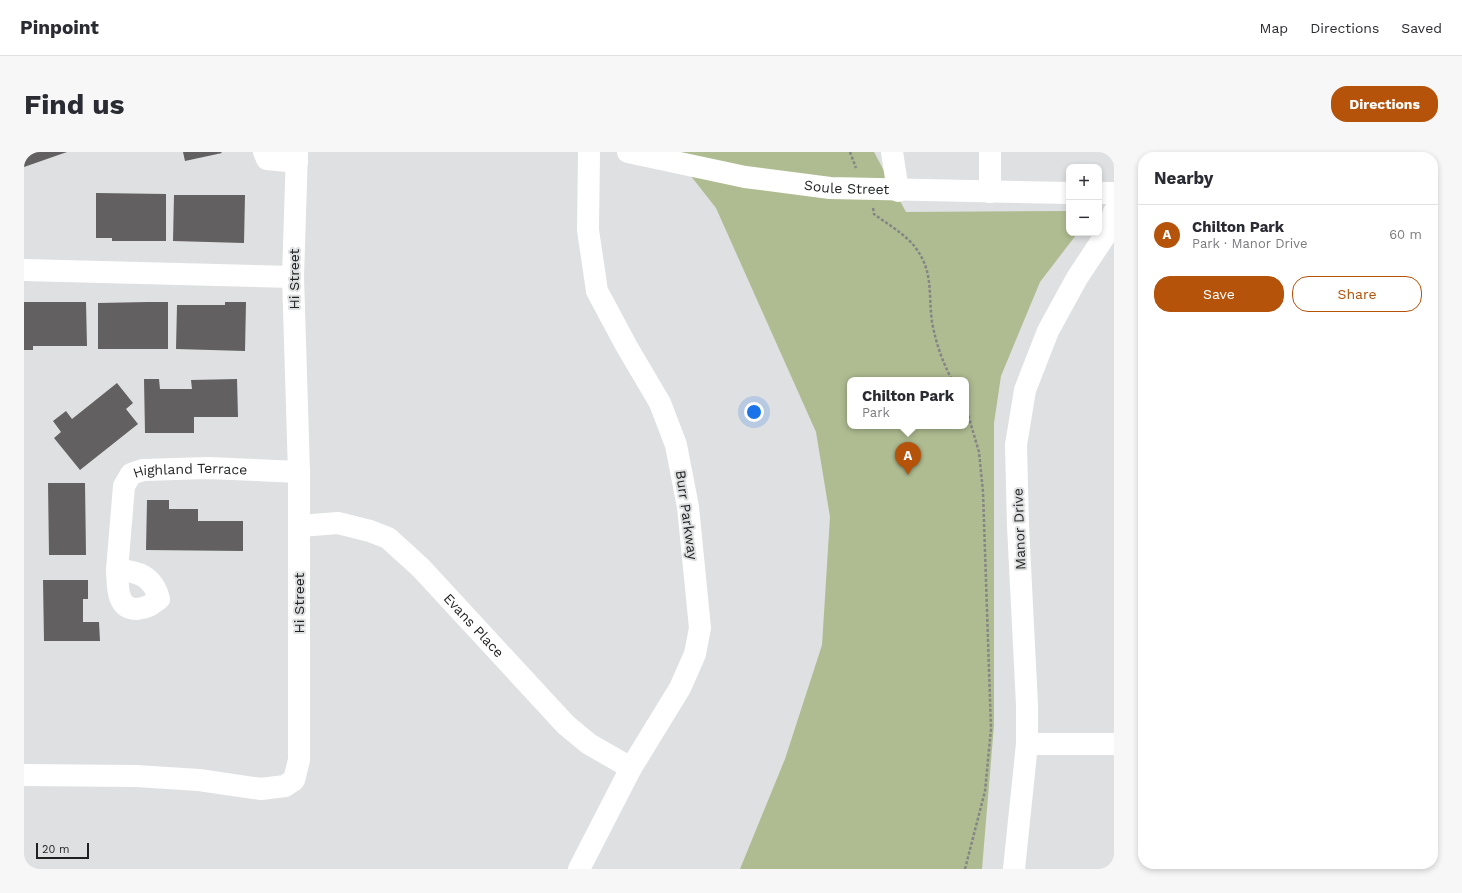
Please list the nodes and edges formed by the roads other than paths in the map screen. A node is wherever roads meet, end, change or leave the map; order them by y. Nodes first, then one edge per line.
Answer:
1 (264, 152) edge
2 (589, 152) edge
3 (628, 152) edge
4 (892, 152) edge
5 (990, 152) edge
6 (297, 157) edge
7 (898, 191) junction
8 (990, 192) junction
9 (1066, 193) edge
10 (1102, 193) edge
11 (1114, 193) edge
12 (1114, 212) edge
13 (24, 270) edge
14 (293, 277) junction
15 (299, 472) junction
16 (300, 526) junction
17 (117, 570) dead end
18 (1027, 744) junction
19 (1114, 744) edge
20 (631, 768) junction
21 (24, 775) edge
22 (579, 869) edge
23 (1014, 869) edge

1 - 6 street
2 - 20 street, Burr Parkway
3 - 7 street, Soule Street
4 - 7 street
5 - 8 street
6 - 14 street, Hi Street
7 - 8 street, Soule Street
8 - 9 street, Soule Street
10 - 11 street
12 - 18 street, Manor Drive
13 - 14 street
14 - 15 street, Hi Street
15 - 16 street, Hi Street
15 - 17 street, Highland Terrace
16 - 20 street, Evans Place
16 - 21 street, Hi Street
18 - 19 street
18 - 23 street, Manor Drive
20 - 22 street, Burr Parkway

